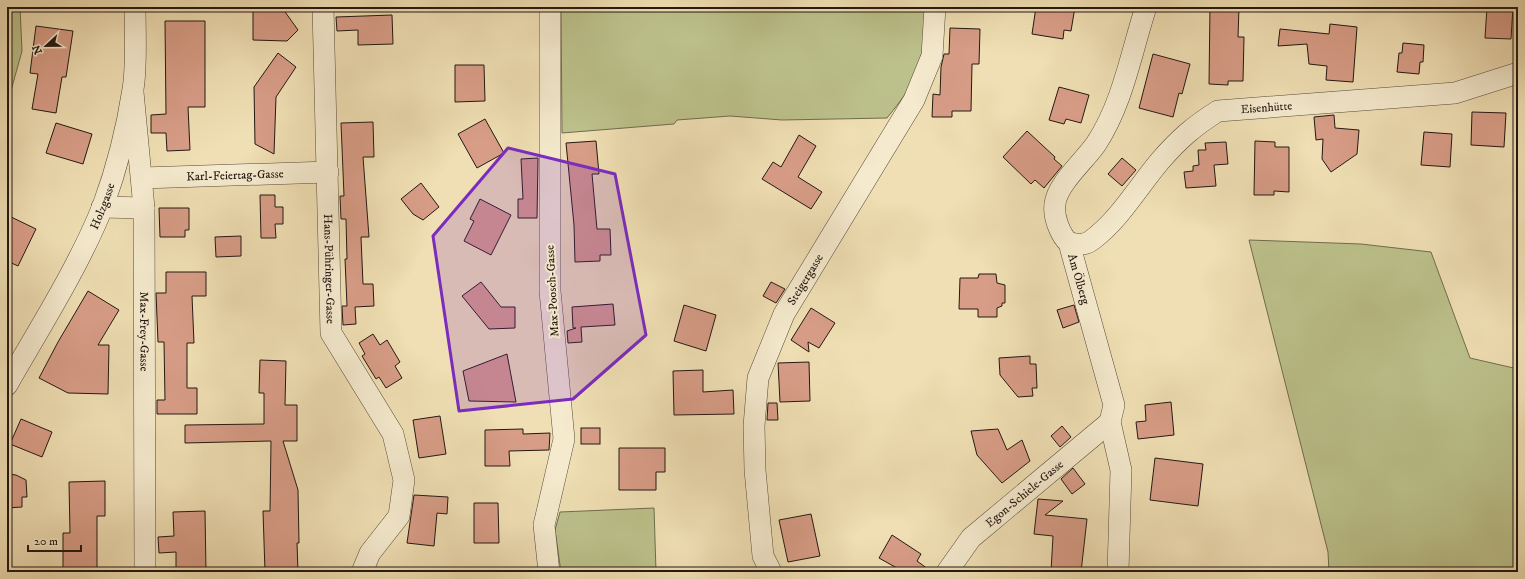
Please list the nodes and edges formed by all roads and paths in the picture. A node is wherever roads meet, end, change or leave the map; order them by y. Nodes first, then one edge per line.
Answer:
1 (135, 7) edge
2 (323, 7) edge
3 (550, 7) edge
4 (935, 7) edge
5 (1146, 7) edge
6 (1518, 73) edge
7 (133, 92) junction
8 (328, 172) junction
9 (142, 178) junction
10 (102, 207) junction
11 (144, 208) junction
12 (1069, 243) junction
13 (7, 385) edge
14 (1110, 422) junction
15 (145, 572) edge
16 (362, 572) edge
17 (549, 572) edge
18 (771, 572) edge
19 (947, 572) edge
20 (1118, 572) edge

1 - 7 street, Holzgasse
2 - 8 street, Hans-Pühringer-Gasse
3 - 17 street, Max-Poosch-Gasse
4 - 18 street, Steigergasse
5 - 12 street, Am Ölberg
6 - 12 street, Eisenhütte
7 - 9 street, Max-Frey-Gasse
7 - 10 street, Holzgasse
8 - 9 street, Karl-Feiertag-Gasse
8 - 16 street, Hans-Pühringer-Gasse
9 - 11 street, Max-Frey-Gasse
10 - 11 street
10 - 13 street, Holzgasse
11 - 15 street, Max-Frey-Gasse
12 - 14 street, Am Ölberg
14 - 19 street, Egon-Schiele-Gasse
14 - 20 street, Am Ölberg

